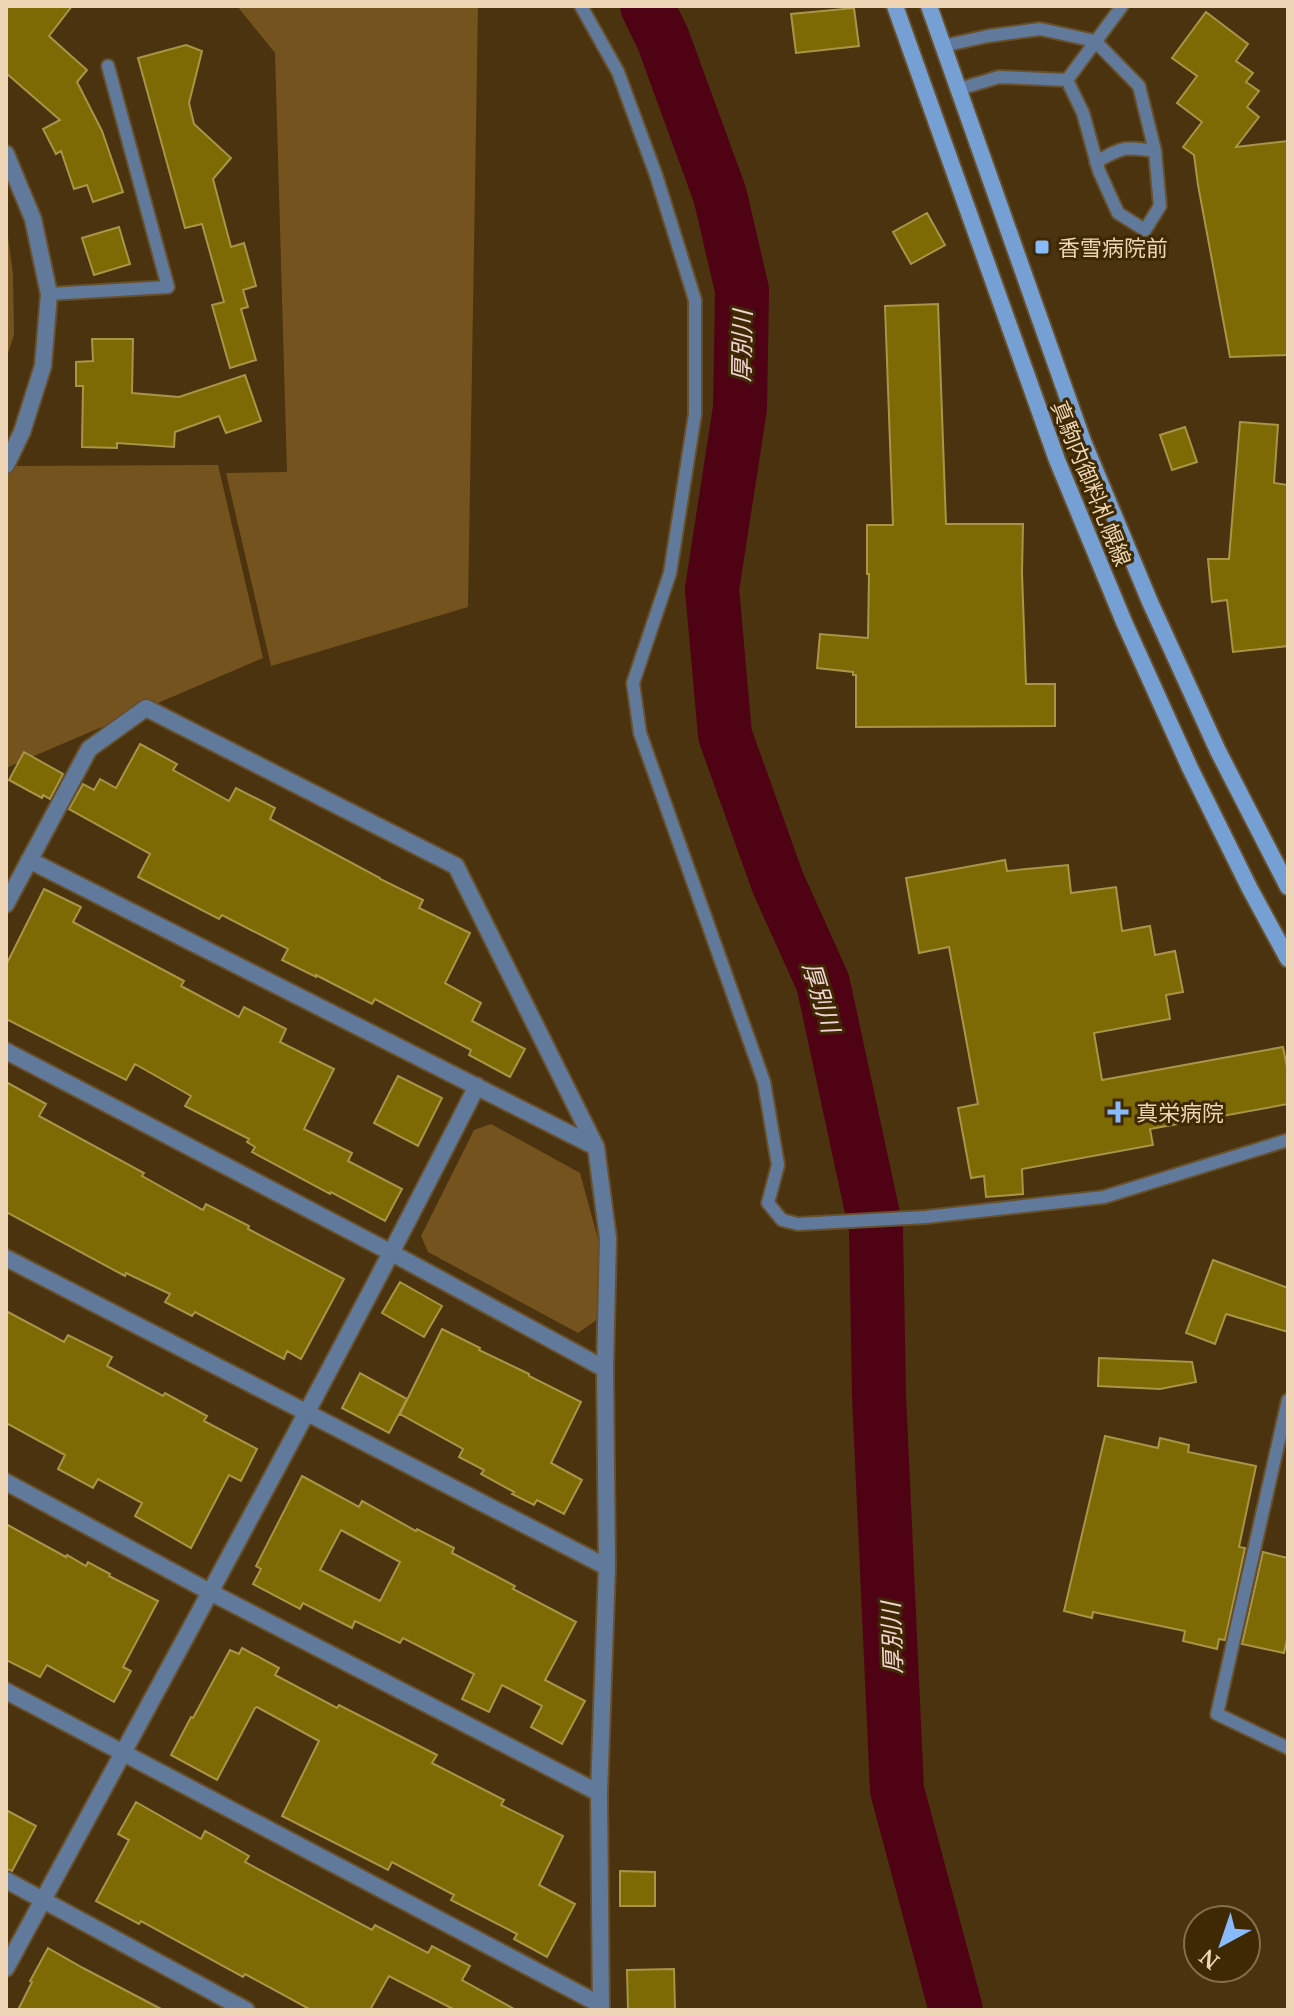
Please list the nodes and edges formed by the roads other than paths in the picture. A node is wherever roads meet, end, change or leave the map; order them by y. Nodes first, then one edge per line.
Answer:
1 (581, 6) edge
2 (895, 6) edge
3 (929, 6) edge
4 (1122, 6) edge
5 (1095, 41) junction
6 (943, 46) junction
7 (108, 66) dead end
8 (1067, 80) junction
9 (959, 89) junction
10 (1155, 151) junction
11 (6, 154) edge
12 (1096, 162) junction
13 (49, 294) junction
14 (6, 465) edge
15 (29, 860) junction
16 (1288, 887) edge
17 (6, 904) edge
18 (1288, 959) edge
19 (6, 1051) edge
20 (477, 1086) junction
21 (1288, 1140) edge
22 (596, 1147) junction
23 (392, 1253) junction
24 (6, 1258) edge
25 (605, 1369) junction
26 (1288, 1400) edge
27 (308, 1413) junction
28 (6, 1482) edge
29 (607, 1567) junction
30 (210, 1592) junction
31 (6, 1691) edge
32 (1288, 1748) edge
33 (123, 1753) junction
34 (599, 1793) junction
35 (6, 1880) edge
36 (43, 1900) junction
37 (6, 1968) edge
38 (601, 2008) edge
39 (246, 2010) edge

1 - 21 lane
2 - 18 main road, 真駒内御料札幌線
3 - 6 main road, 真駒内御料札幌線
4 - 5 lane
5 - 6 lane
5 - 8 lane
5 - 10 lane
6 - 9 main road, 真駒内御料札幌線
7 - 13 lane
8 - 9 lane
8 - 12 lane
9 - 16 main road, 真駒内御料札幌線
10 - 12 lane
10 - 12 lane
11 - 13 street
13 - 14 street
15 - 17 street
15 - 20 street
15 - 22 street
19 - 23 street
20 - 22 street
20 - 23 street
22 - 25 street
23 - 25 street
23 - 27 street
24 - 27 street
25 - 29 street
26 - 32 lane
27 - 29 street
27 - 30 street
28 - 30 street
29 - 34 street
30 - 33 street
30 - 34 street
31 - 33 street
33 - 36 street
33 - 38 street
34 - 38 street
35 - 36 street
36 - 37 street
36 - 39 street

